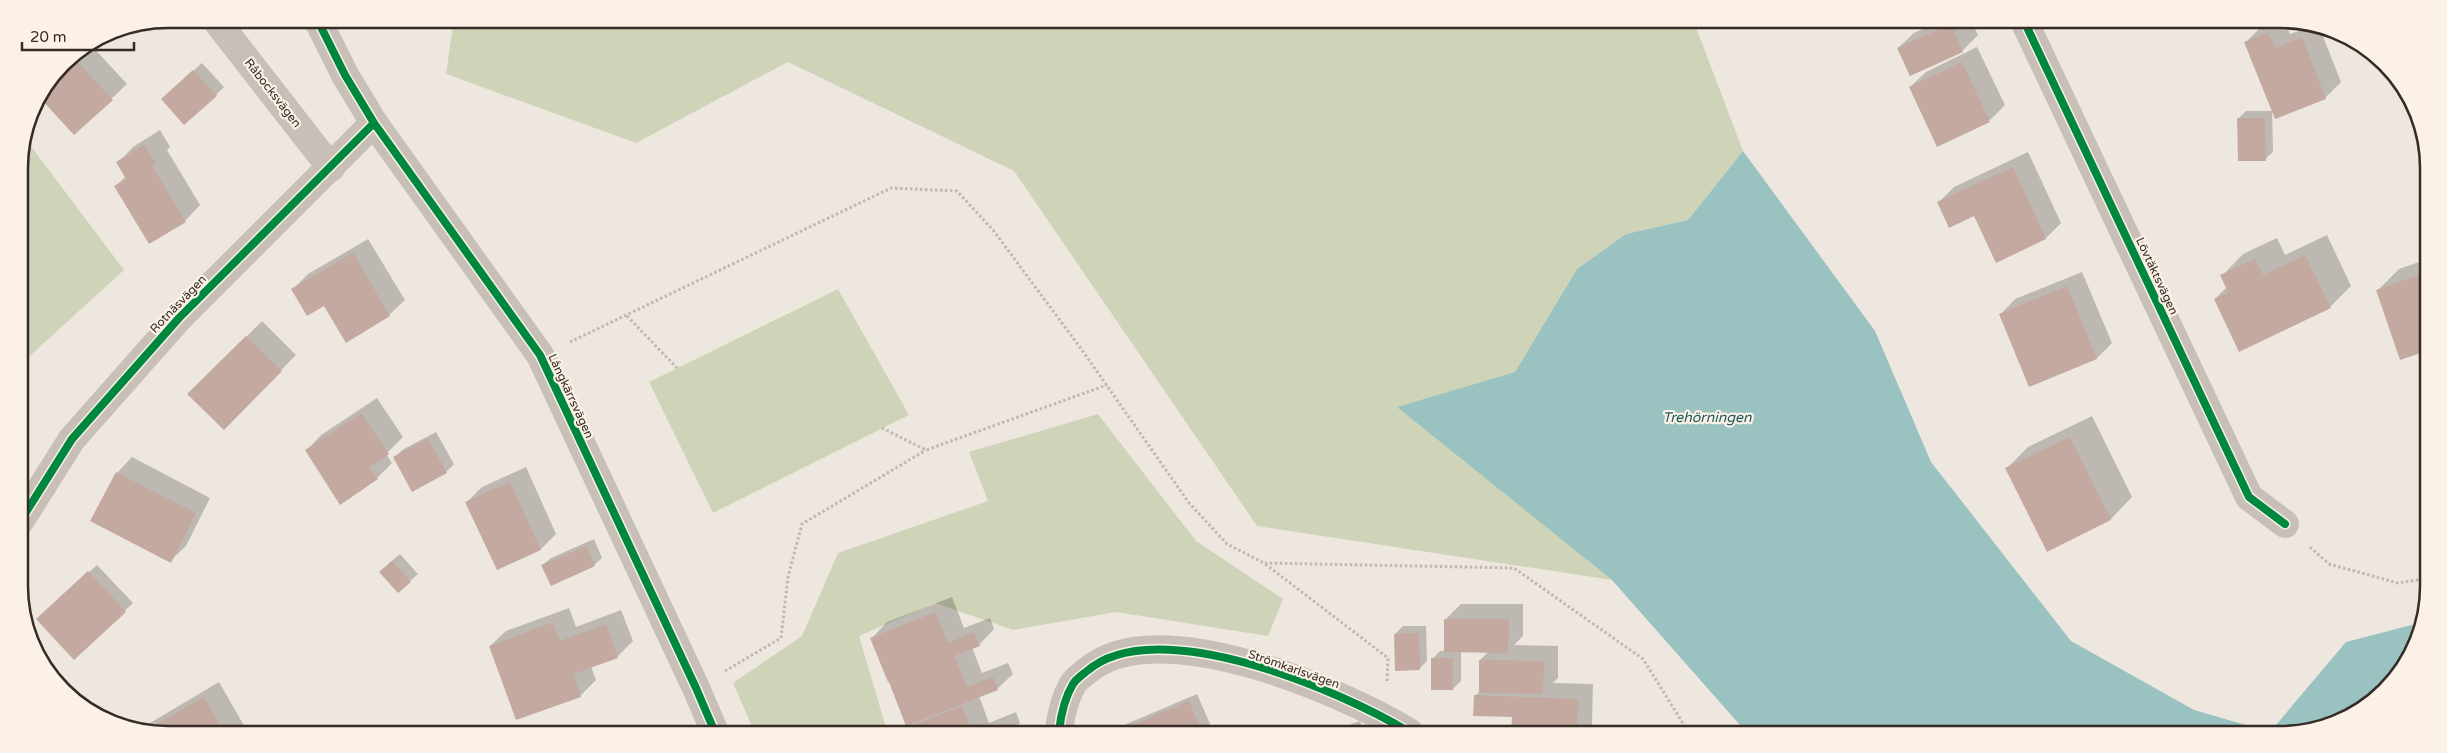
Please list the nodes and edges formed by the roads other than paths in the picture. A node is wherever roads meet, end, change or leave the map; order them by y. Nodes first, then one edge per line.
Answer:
1 (222, 28) edge
2 (322, 28) edge
3 (2027, 28) edge
4 (374, 123) junction
5 (331, 168) junction
6 (28, 509) edge
7 (2285, 524) road end
8 (1398, 725) edge
9 (712, 726) edge
10 (1060, 726) edge

1 - 5 street, Råbocksvägen
2 - 4 street, Långkärrsvägen
3 - 7 street, Lövtäktsvägen
4 - 5 street, Rotnäsvägen
4 - 9 street, Långkärrsvägen
5 - 6 street, Rotnäsvägen
8 - 10 street, Strömkarlsvägen

